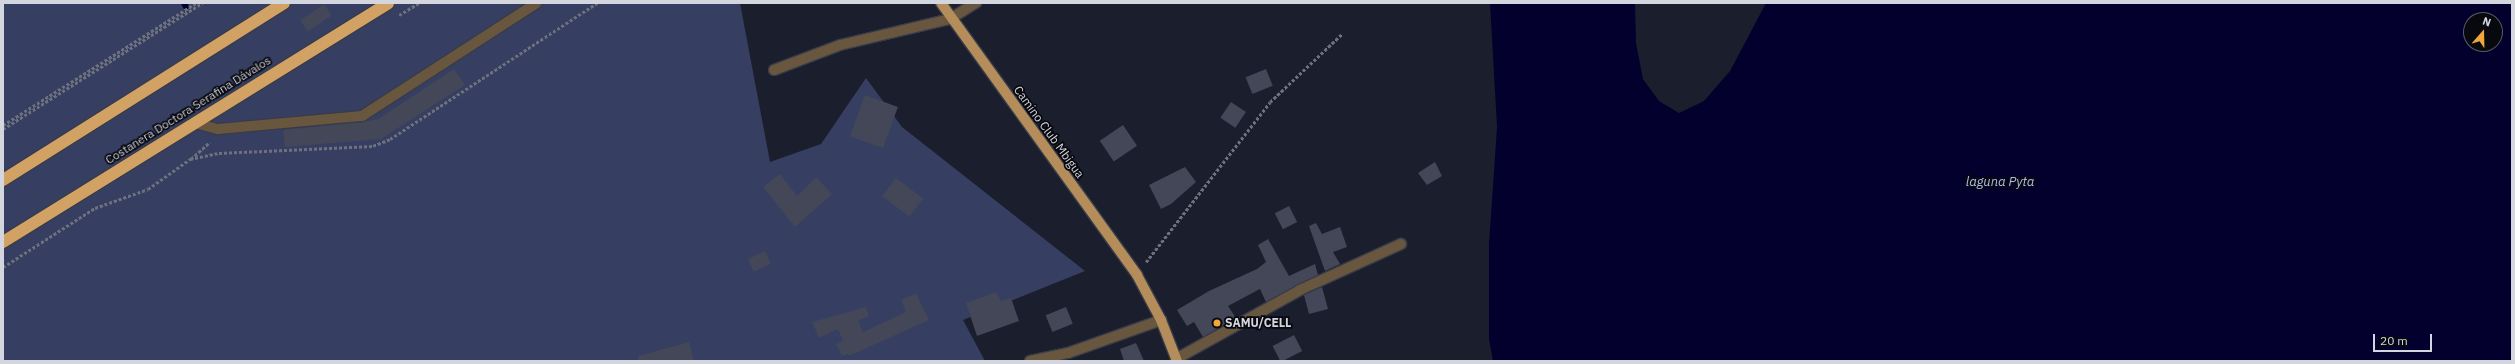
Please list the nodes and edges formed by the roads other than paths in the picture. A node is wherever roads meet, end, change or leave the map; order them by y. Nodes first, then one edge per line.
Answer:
1 (284, 3) edge
2 (388, 3) edge
3 (537, 3) edge
4 (941, 3) edge
5 (976, 3) edge
6 (950, 19) junction
7 (774, 70) dead end
8 (195, 123) junction
9 (3, 180) edge
10 (3, 242) edge
11 (1401, 244) dead end
12 (1161, 320) junction
13 (1177, 360) edge
14 (1030, 361) edge

1 - 9 highway
2 - 8 highway, Costanera Doctora Serafina Dávalos
3 - 8 street
4 - 6 main road, Camino Club Mbigua
5 - 6 street
6 - 7 street
6 - 12 main road, Camino Club Mbigua
8 - 10 highway, Costanera Doctora Serafina Dávalos
11 - 13 street
12 - 13 main road
12 - 14 street

